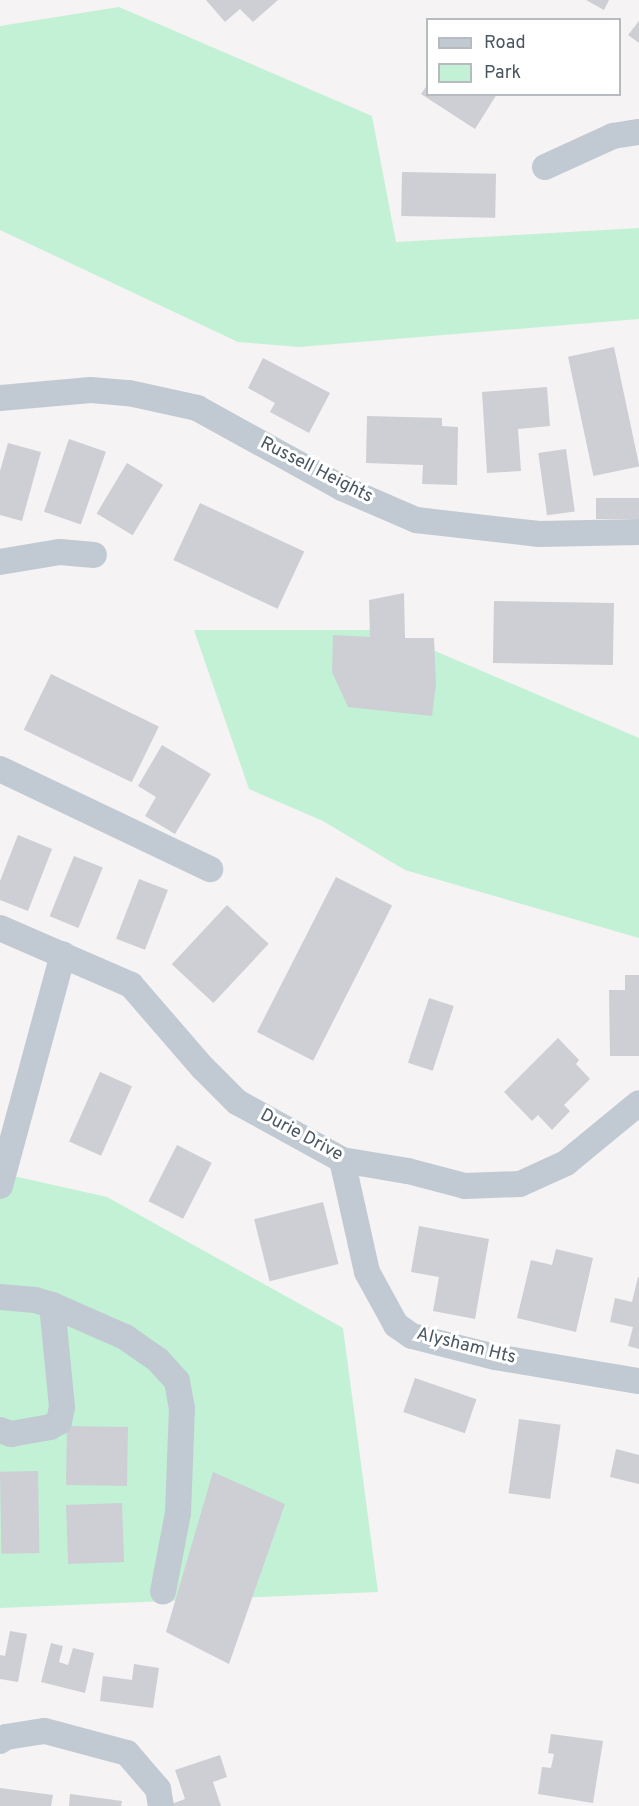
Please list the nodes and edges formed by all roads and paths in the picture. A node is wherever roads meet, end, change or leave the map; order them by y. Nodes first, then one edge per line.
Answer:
1 (639, 132) edge
2 (545, 166) dead end
3 (0, 398) edge
4 (639, 532) edge
5 (94, 555) dead end
6 (0, 562) edge
7 (0, 769) edge
8 (210, 869) dead end
9 (0, 928) edge
10 (63, 954) junction
11 (639, 1103) edge
12 (342, 1160) junction
13 (0, 1186) edge
14 (0, 1297) edge
15 (52, 1305) junction
16 (639, 1381) edge
17 (0, 1430) edge
18 (163, 1592) dead end
19 (0, 1741) edge
20 (161, 1806) edge

1 - 2 street
3 - 4 street, Russell Heights
5 - 6 street
7 - 8 street
9 - 10 street, Durie Drive
10 - 12 street, Durie Drive
10 - 13 street
11 - 12 street, Durie Drive
12 - 16 street, Alysham Hts
14 - 15 street
15 - 17 street
15 - 18 street
19 - 20 street

